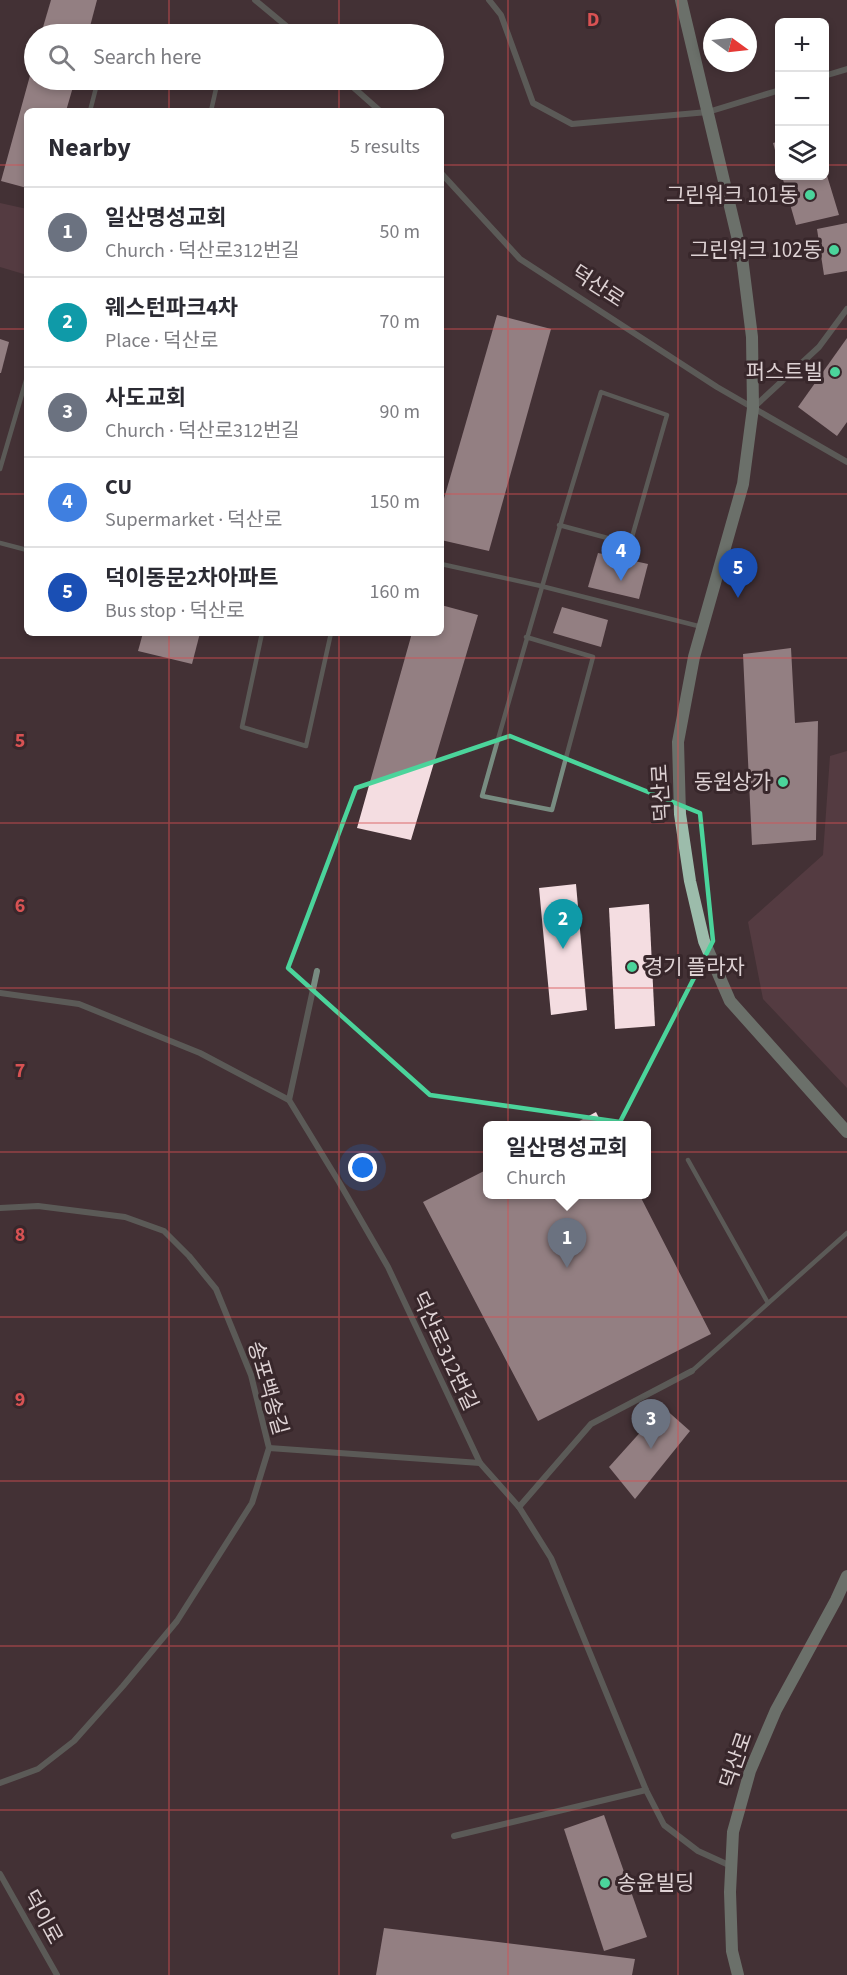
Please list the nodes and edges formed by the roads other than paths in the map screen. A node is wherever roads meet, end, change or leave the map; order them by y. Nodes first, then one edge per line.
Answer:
1 (255, 0) edge
2 (489, 0) edge
3 (681, 0) edge
4 (284, 24) edge
5 (847, 69) edge
6 (829, 75) edge
7 (95, 90) edge
8 (215, 90) edge
9 (356, 90) edge
10 (775, 92) edge
11 (91, 108) edge
12 (211, 108) edge
13 (377, 108) edge
14 (708, 112) junction
15 (444, 176) edge
16 (847, 309) edge
17 (24, 387) edge
18 (753, 408) junction
19 (847, 462) edge
20 (0, 469) edge
21 (559, 525) junction
22 (0, 543) edge
23 (24, 549) edge
24 (444, 565) edge
25 (541, 586) junction
26 (702, 627) junction
27 (261, 636) edge
28 (330, 636) edge
29 (526, 637) junction
30 (317, 971) dead end
31 (0, 993) edge
32 (289, 1100) junction
33 (847, 1132) edge
34 (688, 1160) dead end
35 (0, 1208) edge
36 (847, 1233) edge
37 (768, 1303) junction
38 (692, 1371) joint
39 (269, 1448) junction
40 (480, 1463) junction
41 (519, 1507) junction
42 (847, 1576) edge
43 (0, 1783) edge
44 (646, 1790) junction
45 (454, 1836) dead end
46 (732, 1866) junction
47 (0, 1874) edge
48 (57, 1975) edge
49 (738, 1975) edge

1 - 4 street
2 - 14 street
3 - 14 street, 덕산로
5 - 6 street
7 - 11 lane
8 - 12 lane
9 - 13 street
10 - 14 street
14 - 18 street, 덕산로
15 - 18 street, 덕산로
16 - 18 street
17 - 20 lane
18 - 19 street
18 - 26 street, 덕산로
21 - 21 lane
21 - 25 lane
22 - 23 lane
24 - 25 lane
25 - 26 lane
25 - 29 lane
26 - 33 street, 덕산로
27 - 28 lane
29 - 29 lane
30 - 32 street
31 - 32 street
32 - 40 street, 덕산로312번길
34 - 37 lane
35 - 39 street, 송포백송길
36 - 37 lane
37 - 38 lane
38 - 41 street
39 - 40 street
39 - 43 street, 송포백송길
40 - 41 street, 덕산로312번길
41 - 44 street, 덕산로312번길
42 - 46 street, 덕산로
44 - 45 street
44 - 46 street, 덕산로312번길
46 - 49 street, 덕산로
47 - 48 street, 덕이로

